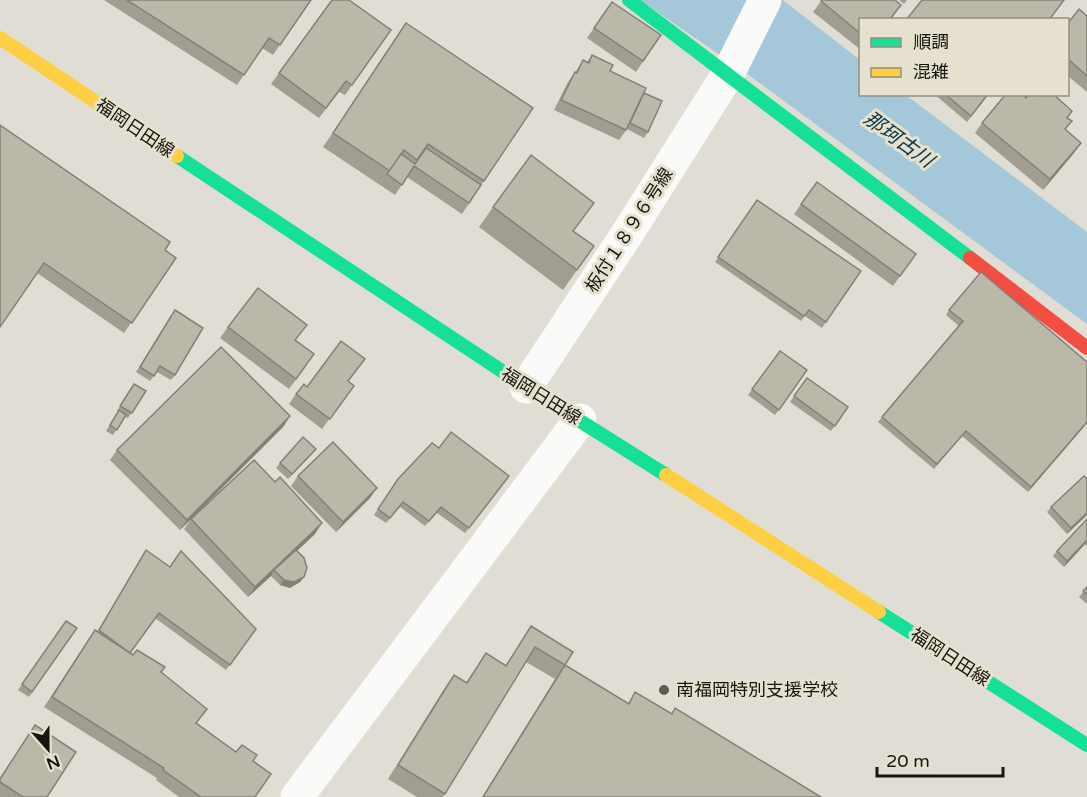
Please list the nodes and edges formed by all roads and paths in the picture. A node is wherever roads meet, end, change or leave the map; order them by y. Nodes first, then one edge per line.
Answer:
1 (629, 0) edge
2 (765, 0) edge
3 (4, 47) edge
4 (729, 72) junction
5 (1087, 348) edge
6 (526, 387) junction
7 (580, 420) junction
8 (1087, 745) edge
9 (297, 797) edge

1 - 4 main road
2 - 4 street, 板付１８９６号線
3 - 6 main road, 福岡日田線
4 - 5 main road
4 - 6 street, 板付１８９６号線
6 - 7 main road, 福岡日田線
7 - 8 main road, 福岡日田線
7 - 9 street

